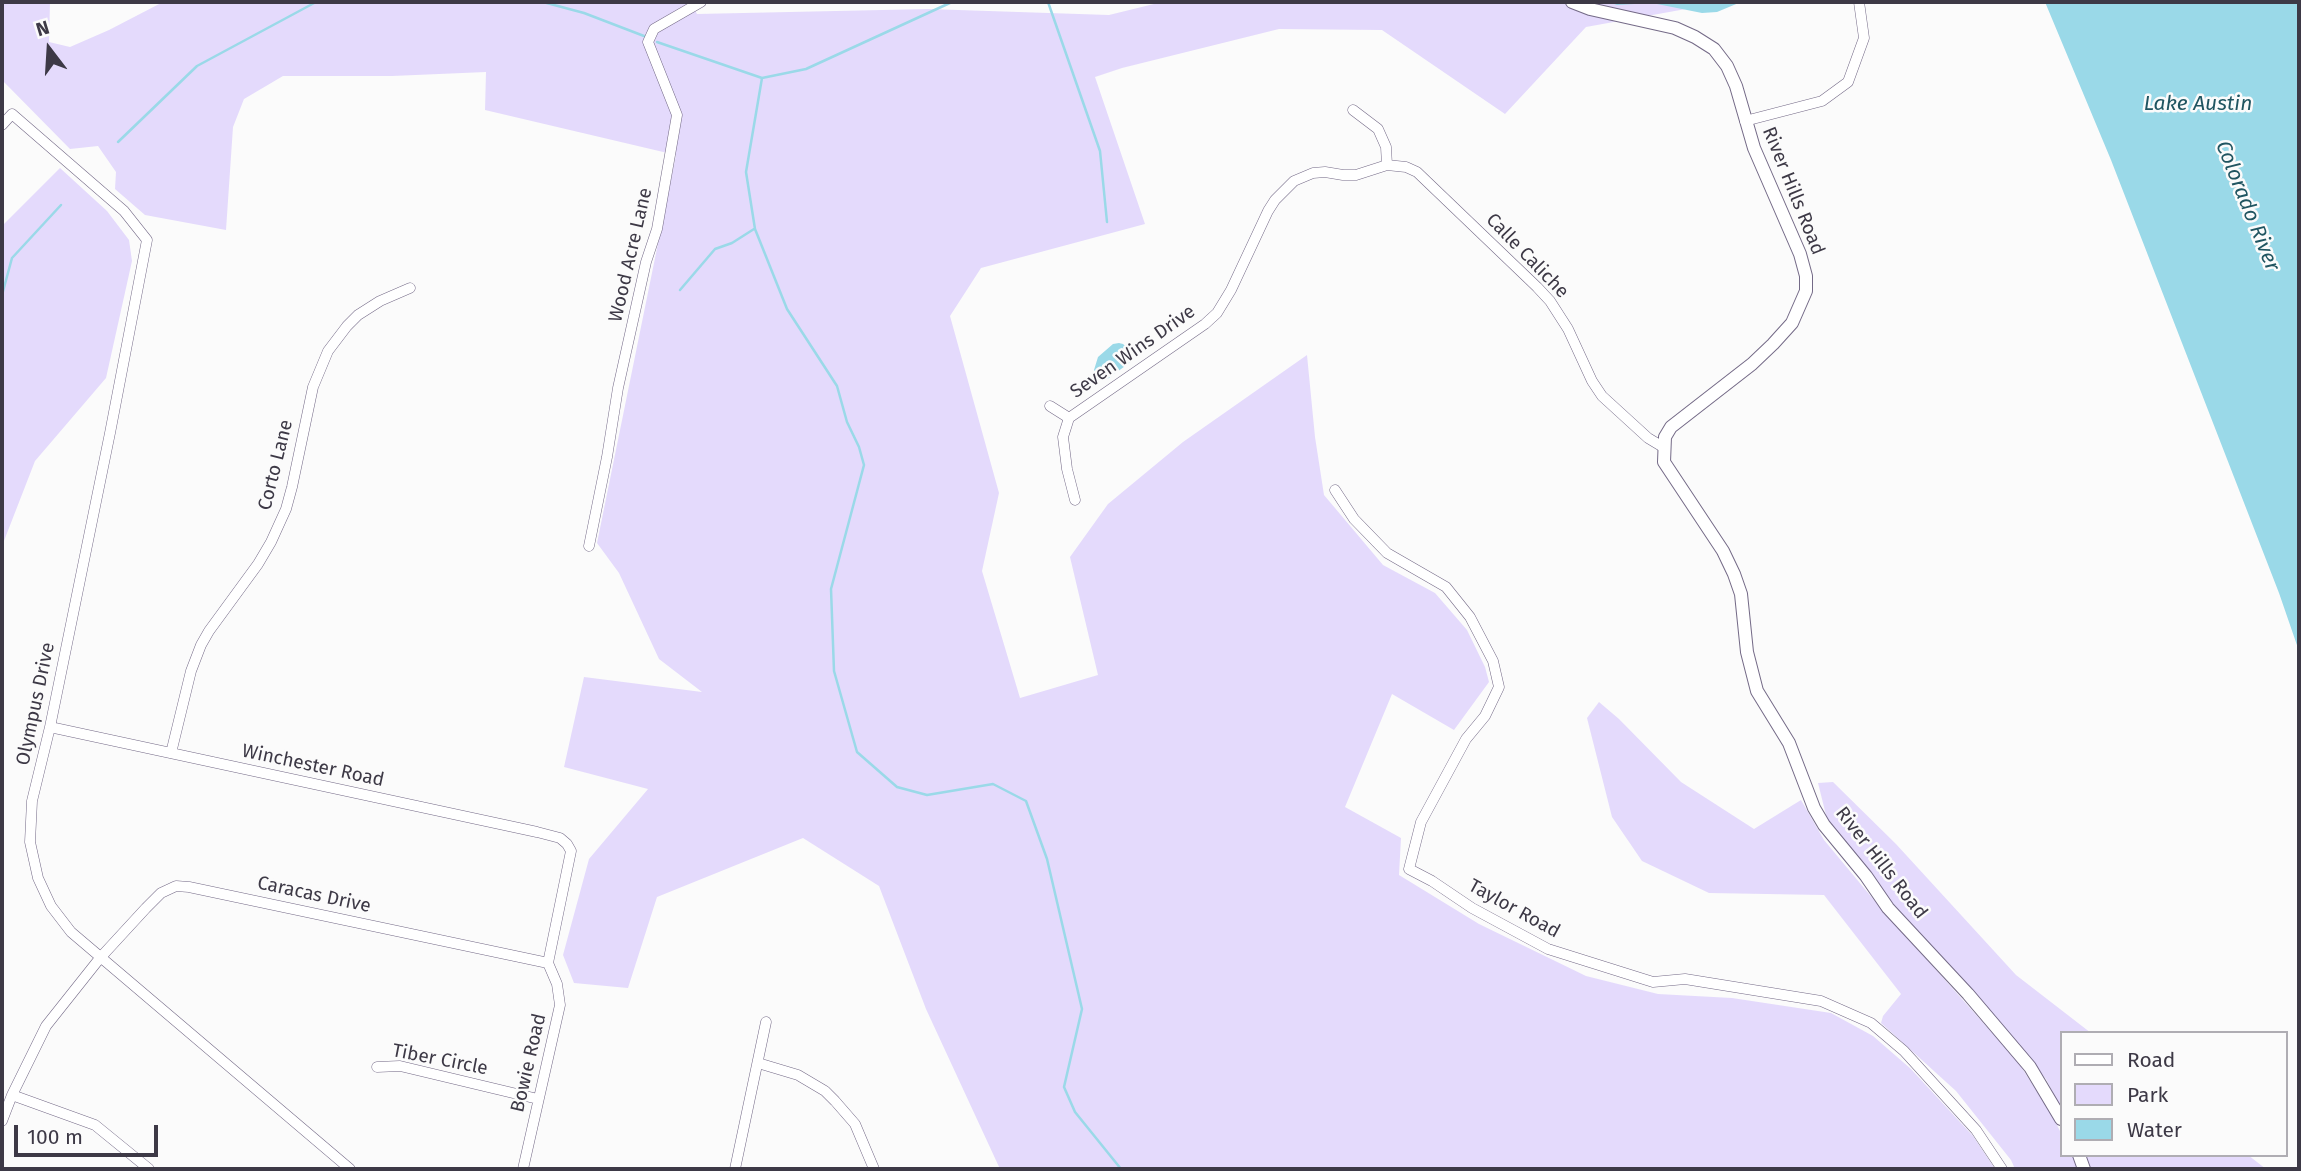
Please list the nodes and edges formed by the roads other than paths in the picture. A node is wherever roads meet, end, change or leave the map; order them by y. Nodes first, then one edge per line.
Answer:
1 (701, 2) edge
2 (1572, 2) edge
3 (1859, 2) edge
4 (1353, 110) dead end
5 (1745, 121) junction
6 (2, 125) edge
7 (1387, 165) junction
8 (410, 288) dead end
9 (1050, 406) dead end
10 (1069, 418) junction
11 (1663, 447) junction
12 (1335, 491) dead end
13 (1075, 500) dead end
14 (589, 546) dead end
15 (50, 727) junction
16 (171, 753) junction
17 (567, 844) joint
18 (100, 958) junction
19 (548, 963) junction
20 (766, 1022) dead end
21 (758, 1063) junction
22 (377, 1067) dead end
23 (12, 1096) junction
24 (538, 1098) junction
25 (2060, 1117) edge
26 (2, 1121) edge
27 (149, 1169) edge
28 (350, 1169) edge
29 (523, 1169) edge
30 (735, 1169) edge
31 (874, 1169) edge
32 (2002, 1169) edge

1 - 14 street, Wood Acre Lane
2 - 5 street, River Hills Road
3 - 5 street
4 - 7 street
5 - 11 street, River Hills Road
6 - 15 street, Olympus Drive
7 - 10 street, Seven Wins Drive
7 - 11 street, Calle Caliche
8 - 16 street, Corto Lane
9 - 10 street
10 - 13 street, Seven Wins Drive
11 - 25 street, River Hills Road
12 - 32 street, Taylor Road
15 - 16 street, Winchester Road
15 - 18 street, Olympus Drive
16 - 17 street, Winchester Road
17 - 19 street, Bowie Road
18 - 19 street, Caracas Drive
18 - 23 street
18 - 28 street, Olympus Drive
19 - 24 street, Bowie Road
20 - 21 street
21 - 30 street
21 - 31 street
22 - 24 street, Tiber Circle
23 - 26 street
23 - 27 street
24 - 29 street, Bowie Road

